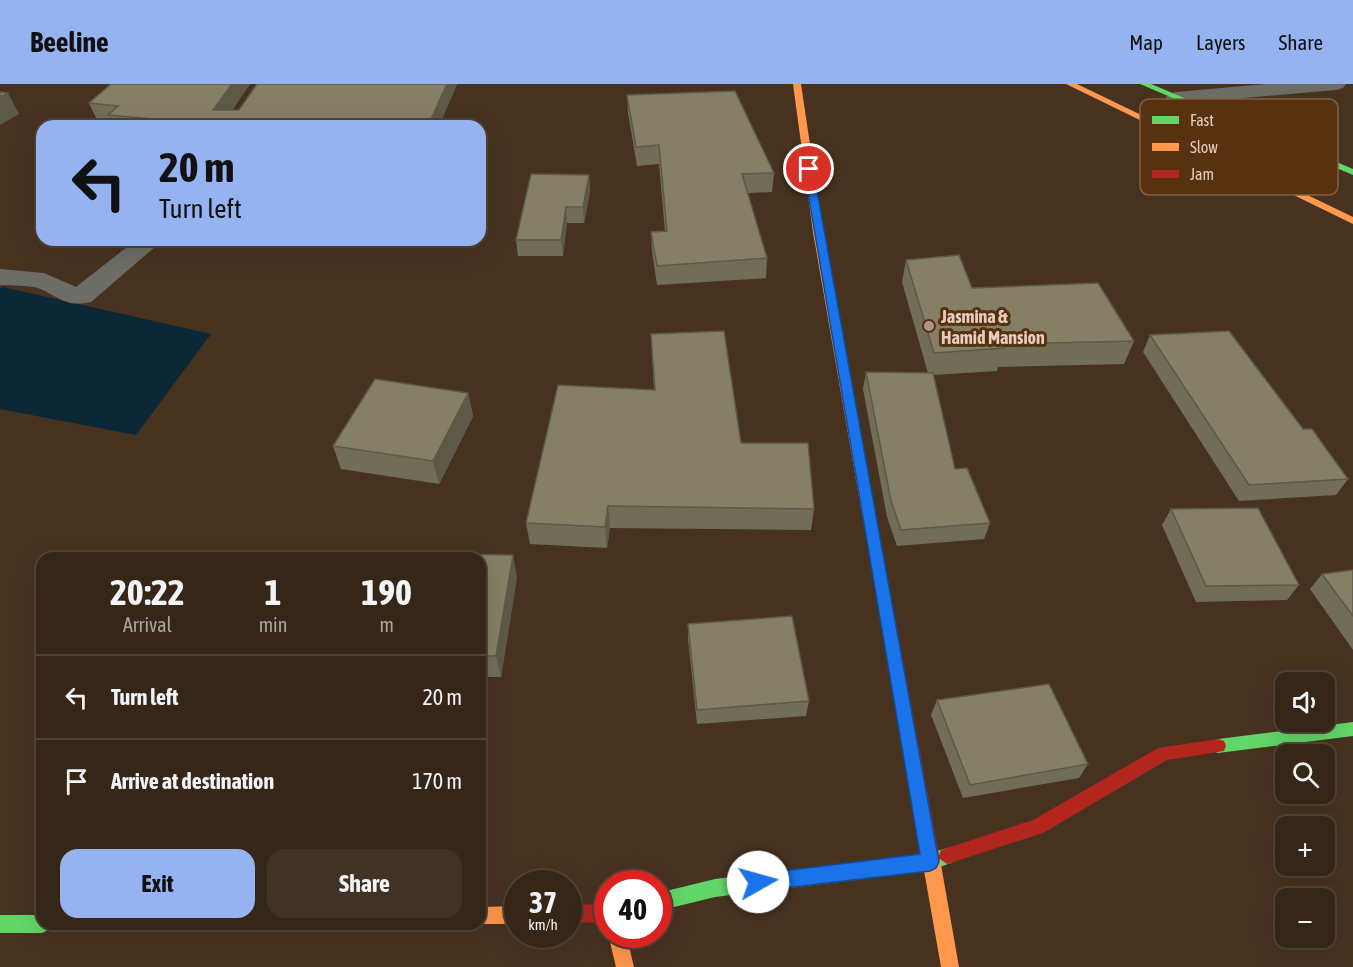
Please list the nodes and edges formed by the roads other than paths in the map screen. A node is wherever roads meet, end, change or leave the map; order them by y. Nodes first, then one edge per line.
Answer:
1 (797, 84) edge
2 (1070, 84) edge
3 (1144, 84) edge
4 (1336, 84) edge
5 (1176, 98) joint
6 (1140, 118) edge
7 (1338, 166) edge
8 (1353, 172) edge
9 (1299, 195) edge
10 (1353, 221) edge
11 (144, 246) edge
12 (0, 277) edge
13 (1353, 729) edge
14 (930, 862) junction
15 (672, 899) edge
16 (486, 915) edge
17 (504, 915) edge
18 (0, 924) edge
19 (36, 924) edge
20 (620, 948) edge
21 (625, 967) edge
22 (950, 967) edge

1 - 14 main road
2 - 6 main road
3 - 5 main road
4 - 5 street
7 - 8 main road
9 - 10 main road
11 - 12 street
13 - 14 main road
14 - 15 main road
14 - 22 main road
16 - 17 main road
18 - 19 main road
20 - 21 main road

